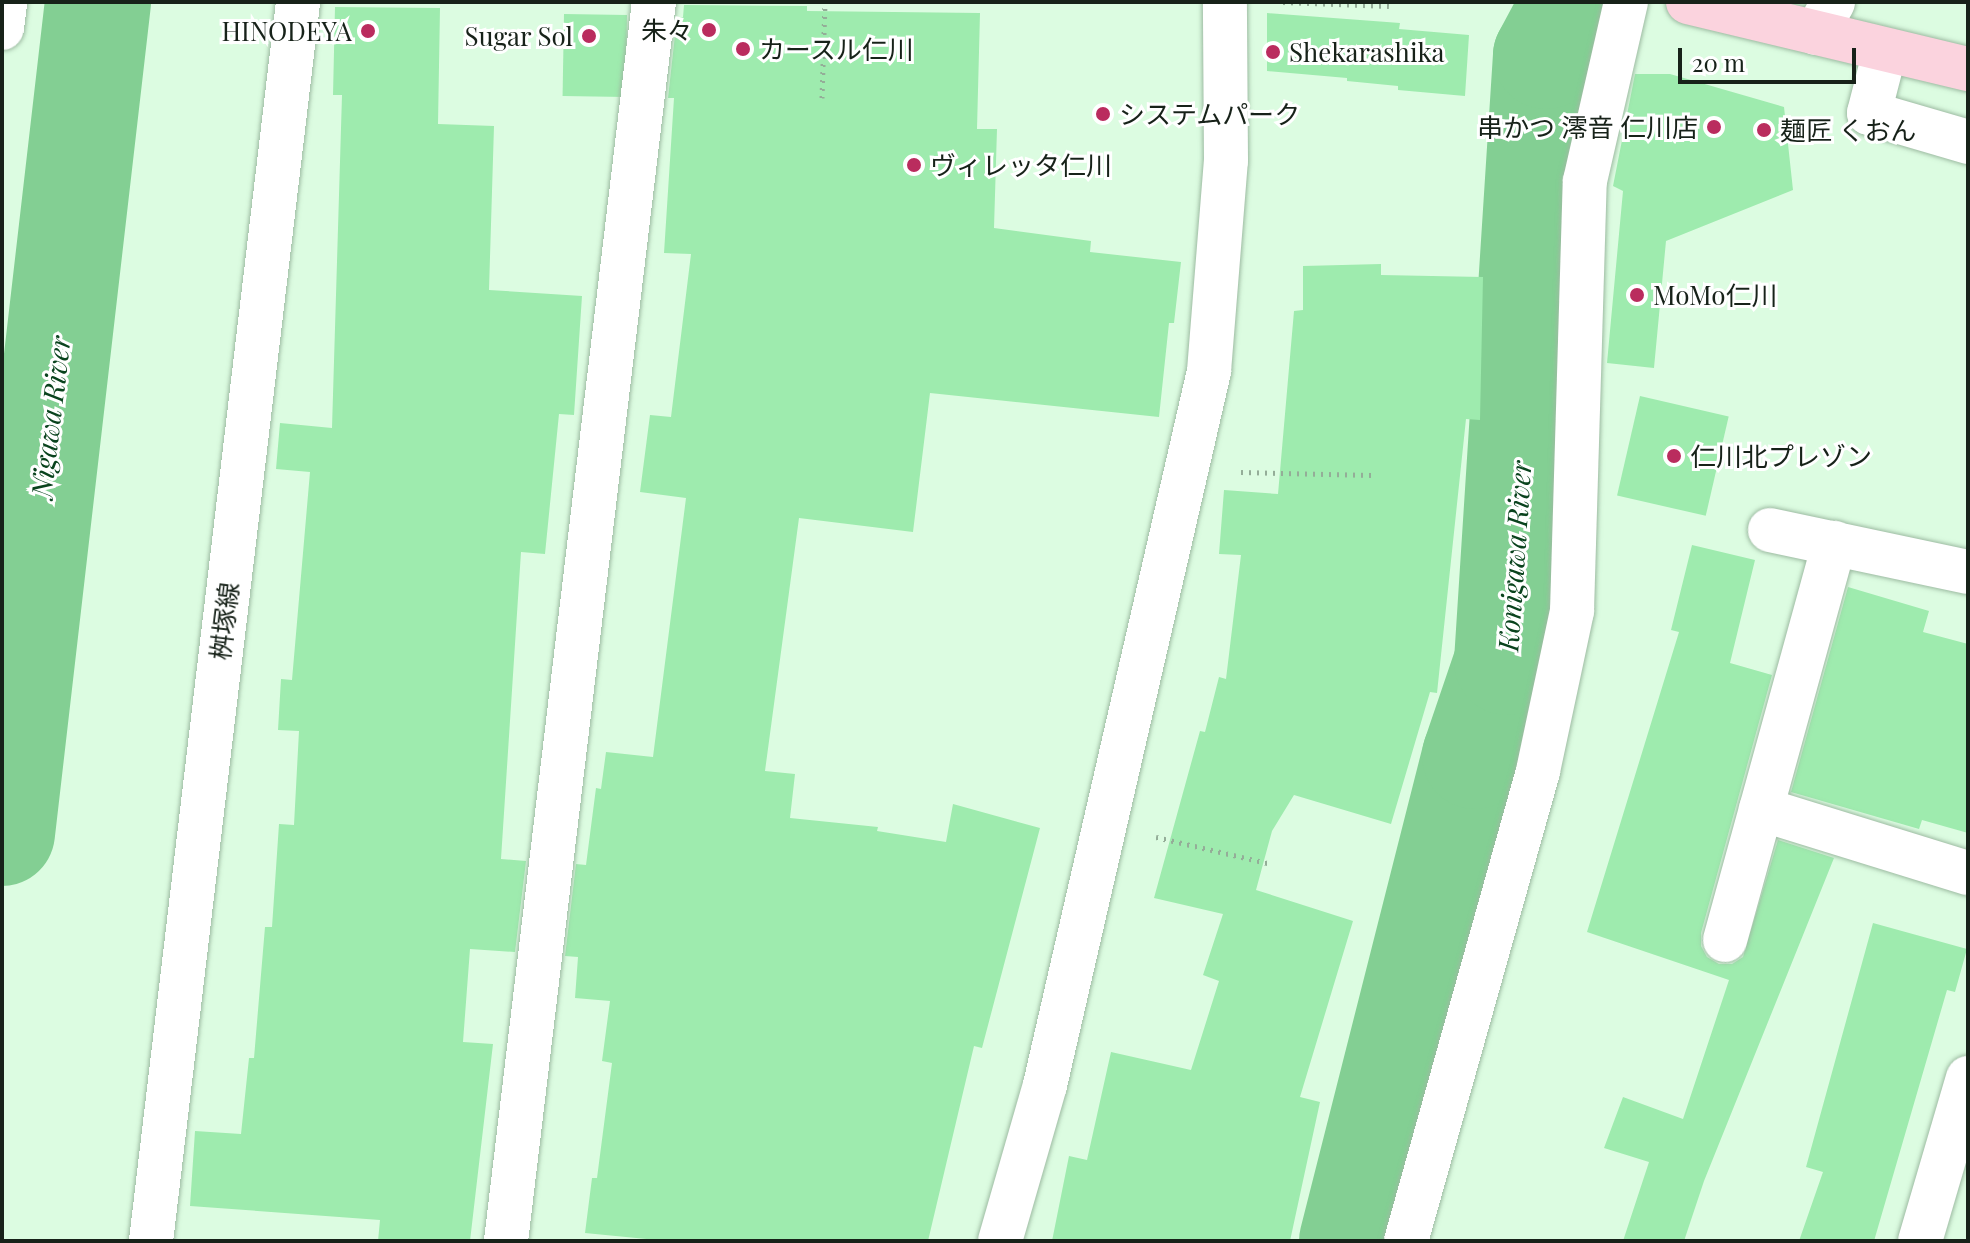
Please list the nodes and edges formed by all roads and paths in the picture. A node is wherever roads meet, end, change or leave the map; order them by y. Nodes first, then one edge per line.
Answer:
1 (5, 2) edge
2 (298, 2) edge
3 (654, 2) edge
4 (825, 2) edge
5 (1225, 2) edge
6 (1283, 2) edge
7 (1626, 2) edge
8 (1688, 2) edge
9 (1389, 6) dead end
10 (1824, 18) edge
11 (2, 28) edge
12 (1885, 51) junction
13 (1968, 69) edge
14 (822, 98) dead end
15 (1968, 142) edge
16 (1186, 471) junction
17 (1372, 475) dead end
18 (1770, 530) dead end
19 (1834, 543) junction
20 (1968, 572) edge
21 (1761, 809) junction
22 (1105, 824) junction
23 (1272, 864) dead end
24 (1968, 873) edge
25 (1725, 940) dead end
26 (1968, 1078) edge
27 (151, 1241) edge
28 (506, 1241) edge
29 (1000, 1241) edge
30 (1406, 1241) edge
31 (1920, 1241) edge

1 - 11 street
2 - 27 street, 桝塚線
3 - 28 street
4 - 14 path
5 - 16 street
6 - 9 path
7 - 30 street
8 - 10 main road
10 - 12 main road
12 - 13 main road
12 - 15 street
16 - 17 path
16 - 22 street
18 - 19 street
19 - 20 street
19 - 21 street
21 - 24 street
21 - 25 street
22 - 23 path
22 - 29 street
26 - 31 street

